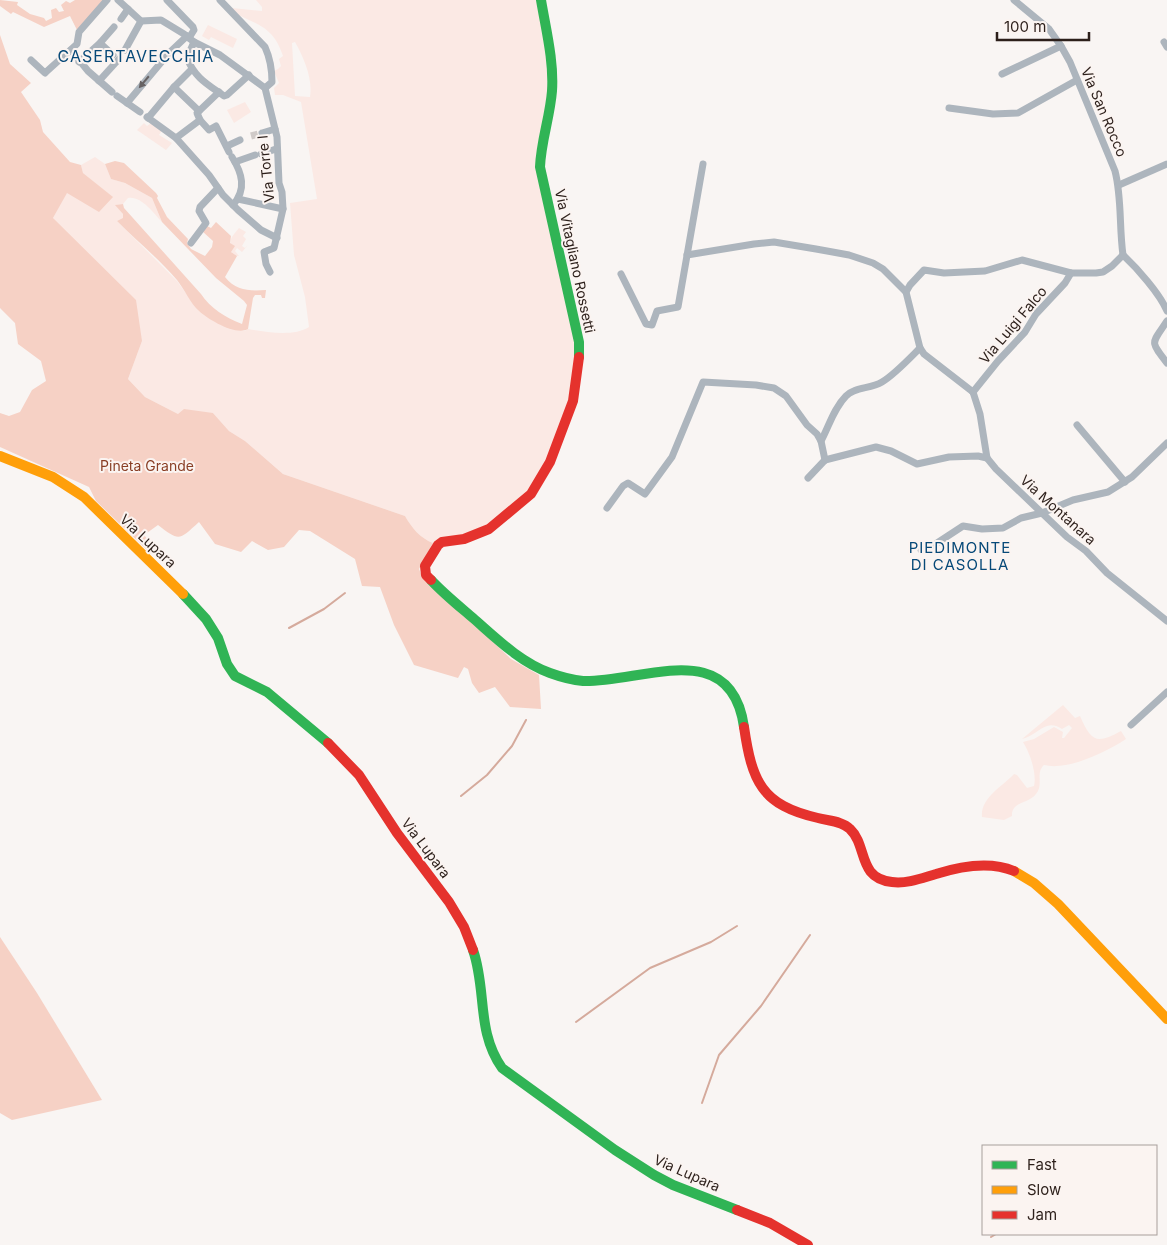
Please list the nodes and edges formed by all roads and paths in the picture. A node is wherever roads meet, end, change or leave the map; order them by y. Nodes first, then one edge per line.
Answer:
1 (107, 0) edge
2 (118, 0) edge
3 (167, 0) edge
4 (220, 0) edge
5 (541, 0) edge
6 (1014, 0) edge
7 (128, 9) junction
8 (121, 19) dead end
9 (141, 20) junction
10 (114, 27) dead end
11 (190, 39) junction
12 (100, 43) junction
13 (1061, 46) junction
14 (71, 50) junction
15 (125, 50) dead end
16 (31, 60) dead end
17 (79, 62) junction
18 (192, 70) junction
19 (1002, 74) dead end
20 (249, 75) junction
21 (1077, 80) junction
22 (100, 81) junction
23 (174, 87) junction
24 (265, 88) junction
25 (219, 92) junction
26 (126, 103) junction
27 (949, 108) dead end
28 (199, 111) junction
29 (140, 112) dead end
30 (200, 120) junction
31 (275, 130) junction
32 (262, 133) tunnel mouth
33 (176, 138) junction
34 (240, 140) dead end
35 (276, 149) junction
36 (231, 154) junction
37 (703, 164) dead end
38 (1167, 164) edge
39 (1119, 185) junction
40 (218, 188) junction
41 (236, 202) junction
42 (283, 209) junction
43 (277, 238) junction
44 (191, 243) dead end
45 (687, 255) junction
46 (1123, 255) junction
47 (270, 272) dead end
48 (1071, 273) junction
49 (620, 274) dead end
50 (906, 292) junction
51 (1167, 311) edge
52 (1167, 321) edge
53 (920, 348) junction
54 (1167, 363) edge
55 (973, 392) junction
56 (1077, 425) dead end
57 (821, 441) junction
58 (1166, 447) edge
59 (0, 456) edge
60 (987, 458) junction
61 (825, 460) junction
62 (808, 478) dead end
63 (1125, 482) junction
64 (607, 508) dead end
65 (1042, 513) junction
66 (921, 550) dead end
67 (1167, 621) edge
68 (1167, 692) edge
69 (1131, 725) dead end
70 (1167, 1019) edge
71 (808, 1245) edge

1 - 14 street
2 - 7 street
3 - 11 street
4 - 24 street
5 - 70 street, Via Vitagliano Rossetti
6 - 13 street, Via San Rocco
7 - 8 street
7 - 9 street
9 - 11 street
9 - 15 street
10 - 12 street
11 - 18 street
11 - 20 street
11 -> 26 street
12 - 17 street
12 - 22 street
13 - 19 street
13 - 21 street, Via San Rocco
14 - 16 street
14 - 17 street
17 - 22 street
18 - 23 street
18 - 25 street
20 - 24 street
20 - 25 street
21 - 27 street
21 - 39 street, Via San Rocco
22 - 26 street
23 - 28 street
23 - 33 street
24 - 31 street, Via Torre I
25 - 28 street
26 - 29 street
28 - 30 street
30 - 33 street
30 - 36 street
31 - 32 street
31 - 35 street, Via Torre I
33 - 40 street
34 - 36 street
35 - 36 street
35 - 42 street, Via Torre I
36 - 41 street
37 - 45 street
38 - 39 street
39 - 46 street, Via San Rocco
40 - 41 street
40 - 44 street
41 - 42 street
41 - 43 street
42 - 43 street, Via Torre I
43 - 47 street
45 - 49 street
45 - 50 street
46 - 48 street
46 - 51 street
48 - 50 street
48 - 55 street, Via Luigi Falco
50 - 53 street
52 - 54 street
53 - 55 street
53 - 57 street
55 - 60 street
56 - 63 street
57 - 61 street
57 - 64 street
58 - 63 street
59 - 71 street, Via Lupara
60 - 61 street
60 - 65 street, Via Montanara
61 - 62 street
63 - 65 street
65 - 66 street
65 - 67 street, Via Montanara
68 - 69 street

